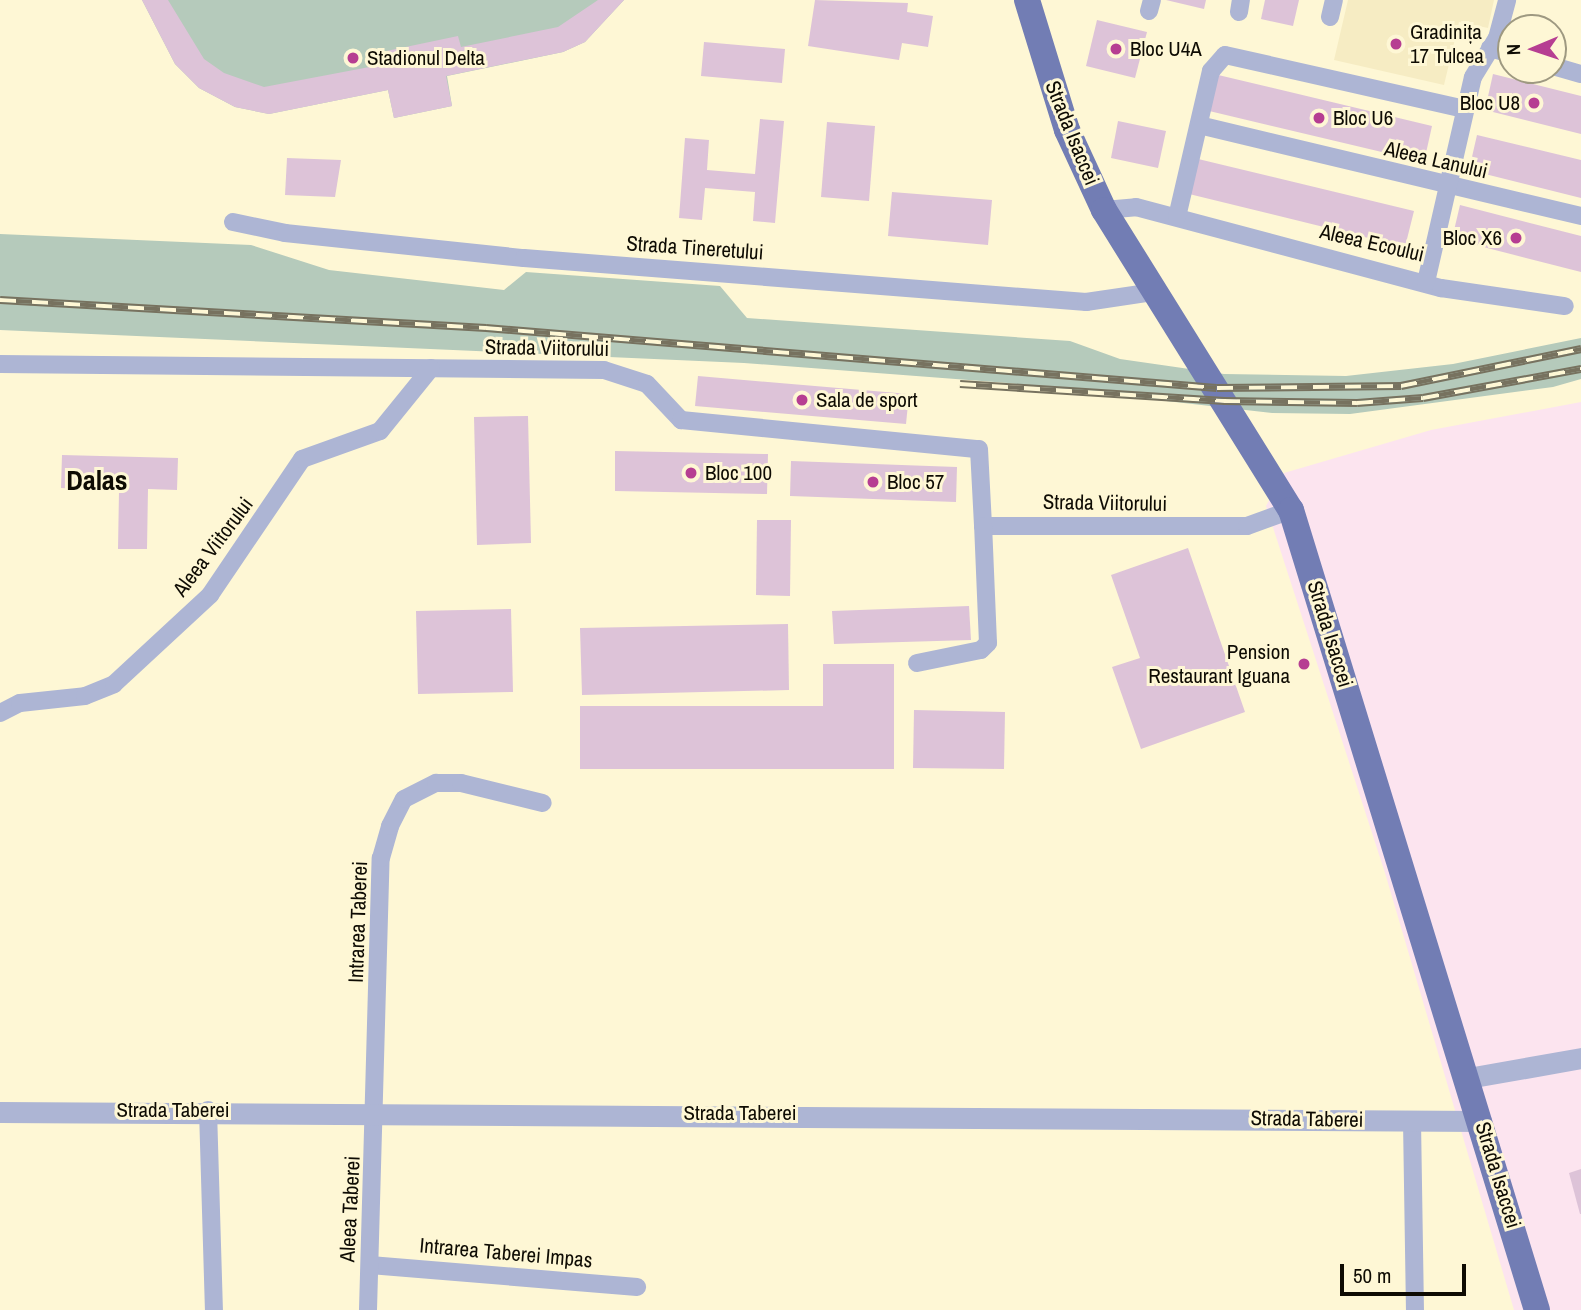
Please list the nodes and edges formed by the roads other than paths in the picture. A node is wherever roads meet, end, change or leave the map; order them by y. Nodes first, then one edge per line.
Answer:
1 (1027, 0) edge
2 (1507, 0) edge
3 (1490, 48) junction
4 (1497, 50) edge
5 (1464, 109) junction
6 (1199, 125) junction
7 (1447, 186) junction
8 (1104, 210) junction
9 (1581, 216) edge
10 (1177, 217) junction
11 (233, 222) dead end
12 (1426, 282) junction
13 (1154, 292) junction
14 (1564, 306) dead end
15 (0, 364) edge
16 (431, 368) junction
17 (1291, 510) junction
18 (983, 526) junction
19 (917, 663) dead end
20 (0, 712) edge
21 (543, 803) dead end
22 (1581, 1058) edge
23 (1468, 1078) junction
24 (208, 1110) junction
25 (377, 1111) junction
26 (0, 1112) edge
27 (1412, 1121) junction
28 (1481, 1121) junction
29 (370, 1265) junction
30 (637, 1287) dead end
31 (214, 1310) edge
32 (368, 1310) edge
33 (1415, 1310) edge
34 (1537, 1310) edge

1 - 8 main road, Strada Isaccei
2 - 3 street, Aleea Ecoului
3 - 4 street
3 - 5 street, Aleea Ecoului
5 - 6 street
5 - 7 street, Aleea Ecoului
6 - 7 street, Aleea Lanului
6 - 10 street
7 - 9 street, Aleea Lanului
7 - 12 street, Aleea Ecoului
8 - 10 street, Aleea Ecoului
8 - 13 main road, Strada Isaccei
10 - 12 street, Aleea Ecoului
11 - 13 street, Strada Tineretului
12 - 14 street
13 - 17 main road, Strada Isaccei
15 - 16 street, Strada Viitorului
16 - 18 street, Strada Viitorului
16 - 20 street, Aleea Viitorului
17 - 18 street, Strada Viitorului
17 - 23 main road, Strada Isaccei
18 - 19 street
21 - 25 street, Intrarea Taberei
22 - 23 street
23 - 28 main road, Strada Isaccei
24 - 25 street, Strada Taberei
24 - 26 street, Strada Taberei
24 - 31 street
25 - 27 street, Strada Taberei
25 - 29 street, Aleea Taberei
27 - 28 street, Strada Taberei
27 - 33 street
28 - 34 main road, Strada Isaccei
29 - 30 street, Intrarea Taberei Impas
29 - 32 street, Aleea Taberei

